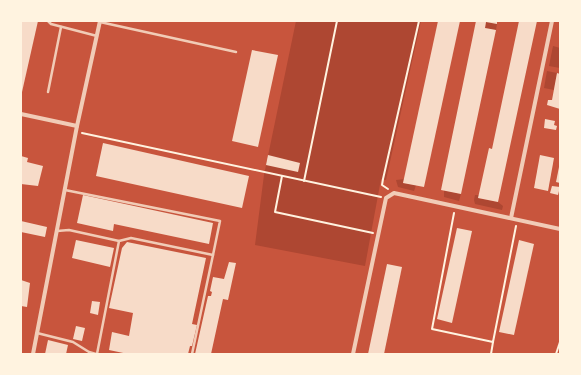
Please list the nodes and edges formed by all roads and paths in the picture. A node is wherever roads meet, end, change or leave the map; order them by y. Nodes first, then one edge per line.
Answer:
1 (48, 21) edge
2 (337, 21) edge
3 (419, 21) edge
4 (552, 21) edge
5 (100, 22) edge
6 (61, 27) junction
7 (97, 36) junction
8 (236, 52) dead end
9 (48, 92) dead end
10 (21, 114) edge
11 (77, 126) junction
12 (77, 132) junction
13 (282, 176) junction
14 (304, 181) junction
15 (65, 190) junction
16 (394, 193) junction
17 (386, 198) junction
18 (455, 206) junction
19 (511, 218) junction
20 (518, 219) junction
21 (560, 229) edge
22 (57, 231) junction
23 (378, 234) junction
24 (119, 241) junction
25 (213, 255) junction
26 (37, 333) junction
27 (493, 342) junction
28 (560, 342) edge
29 (33, 354) edge
30 (97, 354) edge
31 (192, 354) edge
32 (353, 354) edge
33 (491, 354) edge
34 (556, 354) edge

1 - 6 lane
2 - 14 path
3 - 16 path
4 - 19 street
5 - 7 street
5 - 8 lane
6 - 7 lane
6 - 9 lane
7 - 11 street
10 - 11 street
11 - 12 street
12 - 13 path
12 - 15 street
13 - 14 path
13 - 23 path
14 - 17 path
15 - 22 street
15 - 25 lane
16 - 17 street
16 - 18 street
17 - 23 street
18 - 19 street
18 - 27 path
19 - 20 street
20 - 21 street
20 - 27 path
22 - 24 lane
22 - 26 street
23 - 32 street
24 - 25 lane
24 - 30 lane
25 - 31 lane
26 - 29 street
26 - 30 lane
27 - 33 path
28 - 34 path

